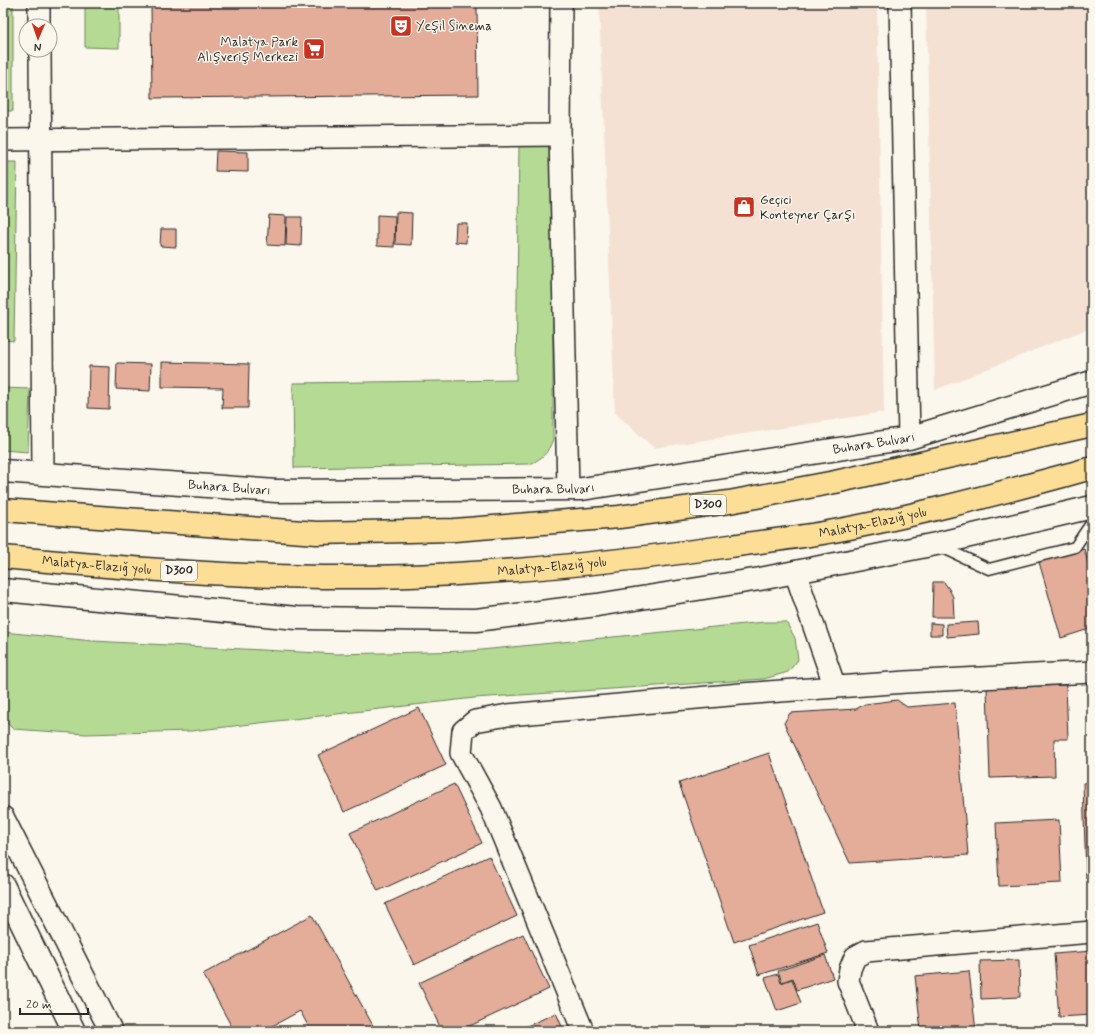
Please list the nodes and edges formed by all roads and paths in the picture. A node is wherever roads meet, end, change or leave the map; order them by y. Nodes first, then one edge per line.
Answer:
1 (39, 3) edge
2 (561, 3) edge
3 (900, 3) edge
4 (39, 18) edge
5 (40, 58) edge
6 (560, 136) junction
7 (3, 140) edge
8 (40, 140) junction
9 (1092, 382) edge
10 (1092, 425) edge
11 (909, 438) junction
12 (1092, 468) edge
13 (3, 471) edge
14 (42, 474) junction
15 (568, 489) junction
16 (1092, 507) edge
17 (3, 510) edge
18 (1092, 522) edge
19 (936, 544) junction
20 (3, 557) edge
21 (795, 572) junction
22 (3, 590) edge
23 (1092, 672) edge
24 (835, 687) junction
25 (3, 818) edge
26 (3, 885) edge
27 (10, 912) edge
28 (1092, 932) edge
29 (74, 1031) edge
30 (111, 1031) edge
31 (583, 1031) edge
32 (868, 1031) edge

1 - 4 street
2 - 6 street
3 - 11 street
5 - 8 street
6 - 8 street
6 - 15 street
7 - 8 street
8 - 14 street
9 - 11 main road, Buhara Bulvarı
10 - 17 highway, D300
11 - 15 main road, Buhara Bulvarı
12 - 20 highway, Malatya-Elazığ yolu / D300
13 - 14 main road, Buhara Bulvarı
14 - 15 main road, Buhara Bulvarı
16 - 19 main road
18 - 19 lane
19 - 21 main road
21 - 22 main road
21 - 24 street
23 - 24 street
24 - 31 street
25 - 30 main road
26 - 27 main road
27 - 29 main road
28 - 32 street

